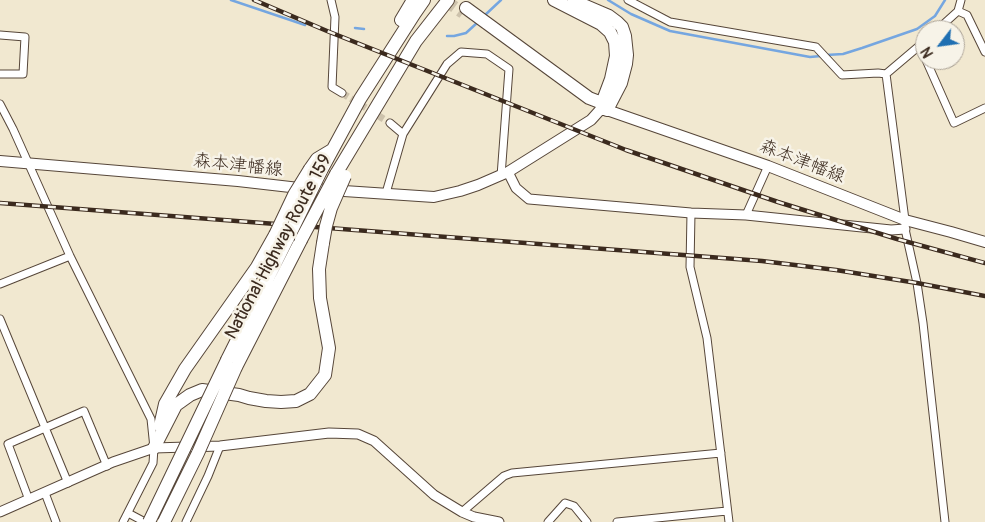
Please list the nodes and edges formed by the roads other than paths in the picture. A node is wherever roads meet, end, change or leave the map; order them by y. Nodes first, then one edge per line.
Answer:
1 (331, 0) edge
2 (413, 0) edge
3 (424, 0) edge
4 (554, 0) edge
5 (572, 0) edge
6 (628, 0) edge
7 (961, 0) edge
8 (444, 5) edge
9 (463, 7) edge
10 (958, 12) junction
11 (949, 20) edge
12 (0, 35) edge
13 (915, 49) edge
14 (985, 52) edge
15 (931, 70) edge
16 (0, 74) edge
17 (886, 74) junction
18 (342, 93) tunnel mouth
19 (360, 99) junction
20 (0, 104) edge
21 (603, 108) junction
22 (985, 108) edge
23 (390, 123) tunnel mouth
24 (403, 134) junction
25 (0, 160) edge
26 (27, 163) junction
27 (768, 166) junction
28 (315, 170) junction
29 (505, 174) junction
30 (341, 175) junction
31 (386, 193) junction
32 (691, 213) junction
33 (746, 215) junction
34 (905, 225) junction
35 (294, 239) junction
36 (985, 242) edge
37 (70, 256) junction
38 (0, 284) edge
39 (0, 319) edge
40 (232, 364) junction
41 (45, 428) junction
42 (220, 446) junction
43 (154, 448) junction
44 (721, 453) junction
45 (106, 466) junction
46 (68, 483) junction
47 (45, 493) junction
48 (29, 500) junction
49 (728, 511) junction
50 (0, 512) edge
51 (462, 512) junction
52 (128, 513) junction
53 (470, 519) edge
54 (56, 522) edge
55 (123, 522) edge
56 (145, 522) edge
57 (149, 522) edge
58 (164, 522) edge
59 (186, 522) edge
60 (499, 522) edge
61 (548, 522) edge
62 (587, 522) edge
63 (617, 522) edge
64 (729, 522) edge
65 (945, 522) edge

1 - 18 street
2 - 19 highway
3 - 19 highway, National Highway Route 159
4 - 21 highway
5 - 21 highway
6 - 17 street
7 - 10 street
8 - 9 highway
8 - 30 highway
9 - 21 highway
10 - 11 street
10 - 14 street
12 - 16 street
13 - 17 street
15 - 22 street
17 - 34 street
19 - 28 highway, National Highway Route 159
20 - 26 street
21 - 27 main road, 森本津幡線
21 - 29 main road, 森本津幡線
23 - 24 street
24 - 29 street
24 - 31 street
25 - 26 main road, 森本津幡線
26 - 31 main road, 森本津幡線
26 - 37 street
27 - 33 street
27 - 34 main road, 森本津幡線
28 - 35 highway, National Highway Route 159, bridge
28 - 43 highway, bridge
29 - 31 main road, 森本津幡線
29 - 32 street
30 - 35 highway, National Highway Route 159, bridge
30 - 43 highway, bridge
32 - 33 street
32 - 44 street
33 - 34 street
34 - 36 main road, 森本津幡線
34 - 65 street
35 - 40 highway, National Highway Route 159
37 - 38 street
37 - 43 street
39 - 41 street
40 - 57 highway, National Highway Route 159, bridge
40 - 58 highway, National Highway Route 159, bridge
41 - 45 street
41 - 46 street
41 - 48 street
42 - 43 street
42 - 51 street
42 - 59 street
43 - 45 street
43 - 52 street
44 - 49 street
44 - 51 street
45 - 46 street
46 - 47 street
47 - 48 street
47 - 54 street
48 - 50 street
49 - 63 street
49 - 64 street
51 - 53 street
52 - 55 street
52 - 56 street
53 - 60 street
61 - 62 street

